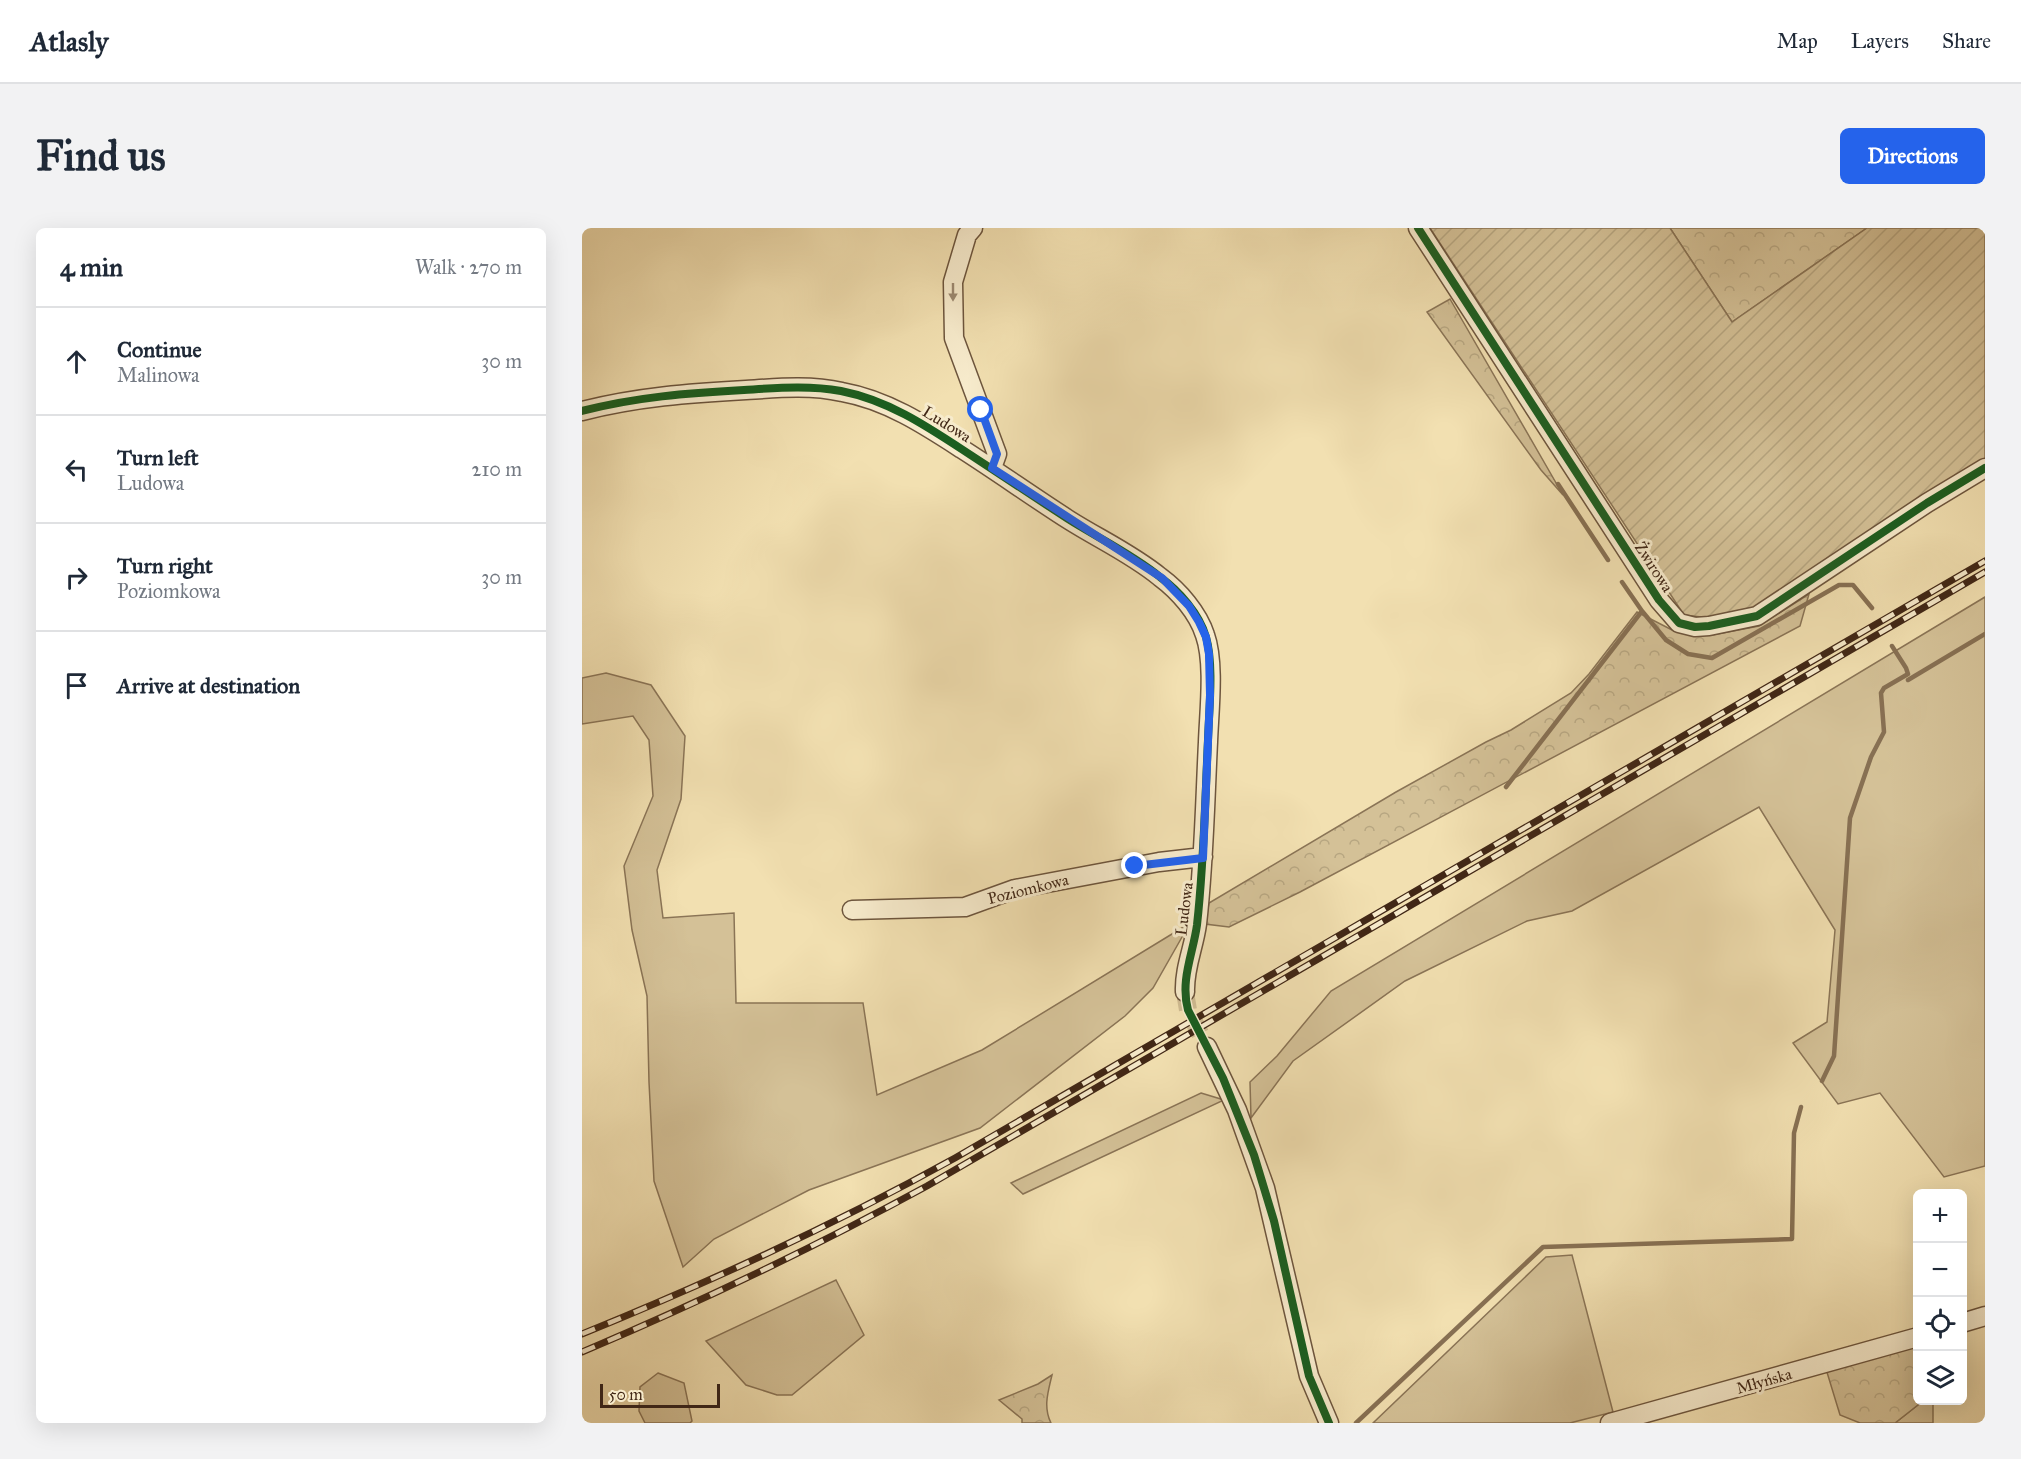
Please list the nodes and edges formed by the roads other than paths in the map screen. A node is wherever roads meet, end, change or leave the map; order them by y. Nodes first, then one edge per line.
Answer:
1 (1418, 228) edge
2 (970, 232) edge
3 (582, 411) edge
4 (992, 468) junction
5 (1985, 468) edge
6 (1203, 858) junction
7 (852, 910) dead end
8 (1185, 992) tunnel mouth
9 (1208, 1047) tunnel mouth
10 (1985, 1316) edge
11 (1967, 1321) edge
12 (1913, 1338) edge
13 (1329, 1423) edge
14 (1611, 1423) edge

1 - 5 street, Żwirowa
2 -> 4 street
3 - 4 street, Ludowa
4 - 6 street, Ludowa
6 - 7 street, Poziomkowa
6 - 8 street, Ludowa
9 - 13 street
10 - 11 street
12 - 14 street, Młyńska

